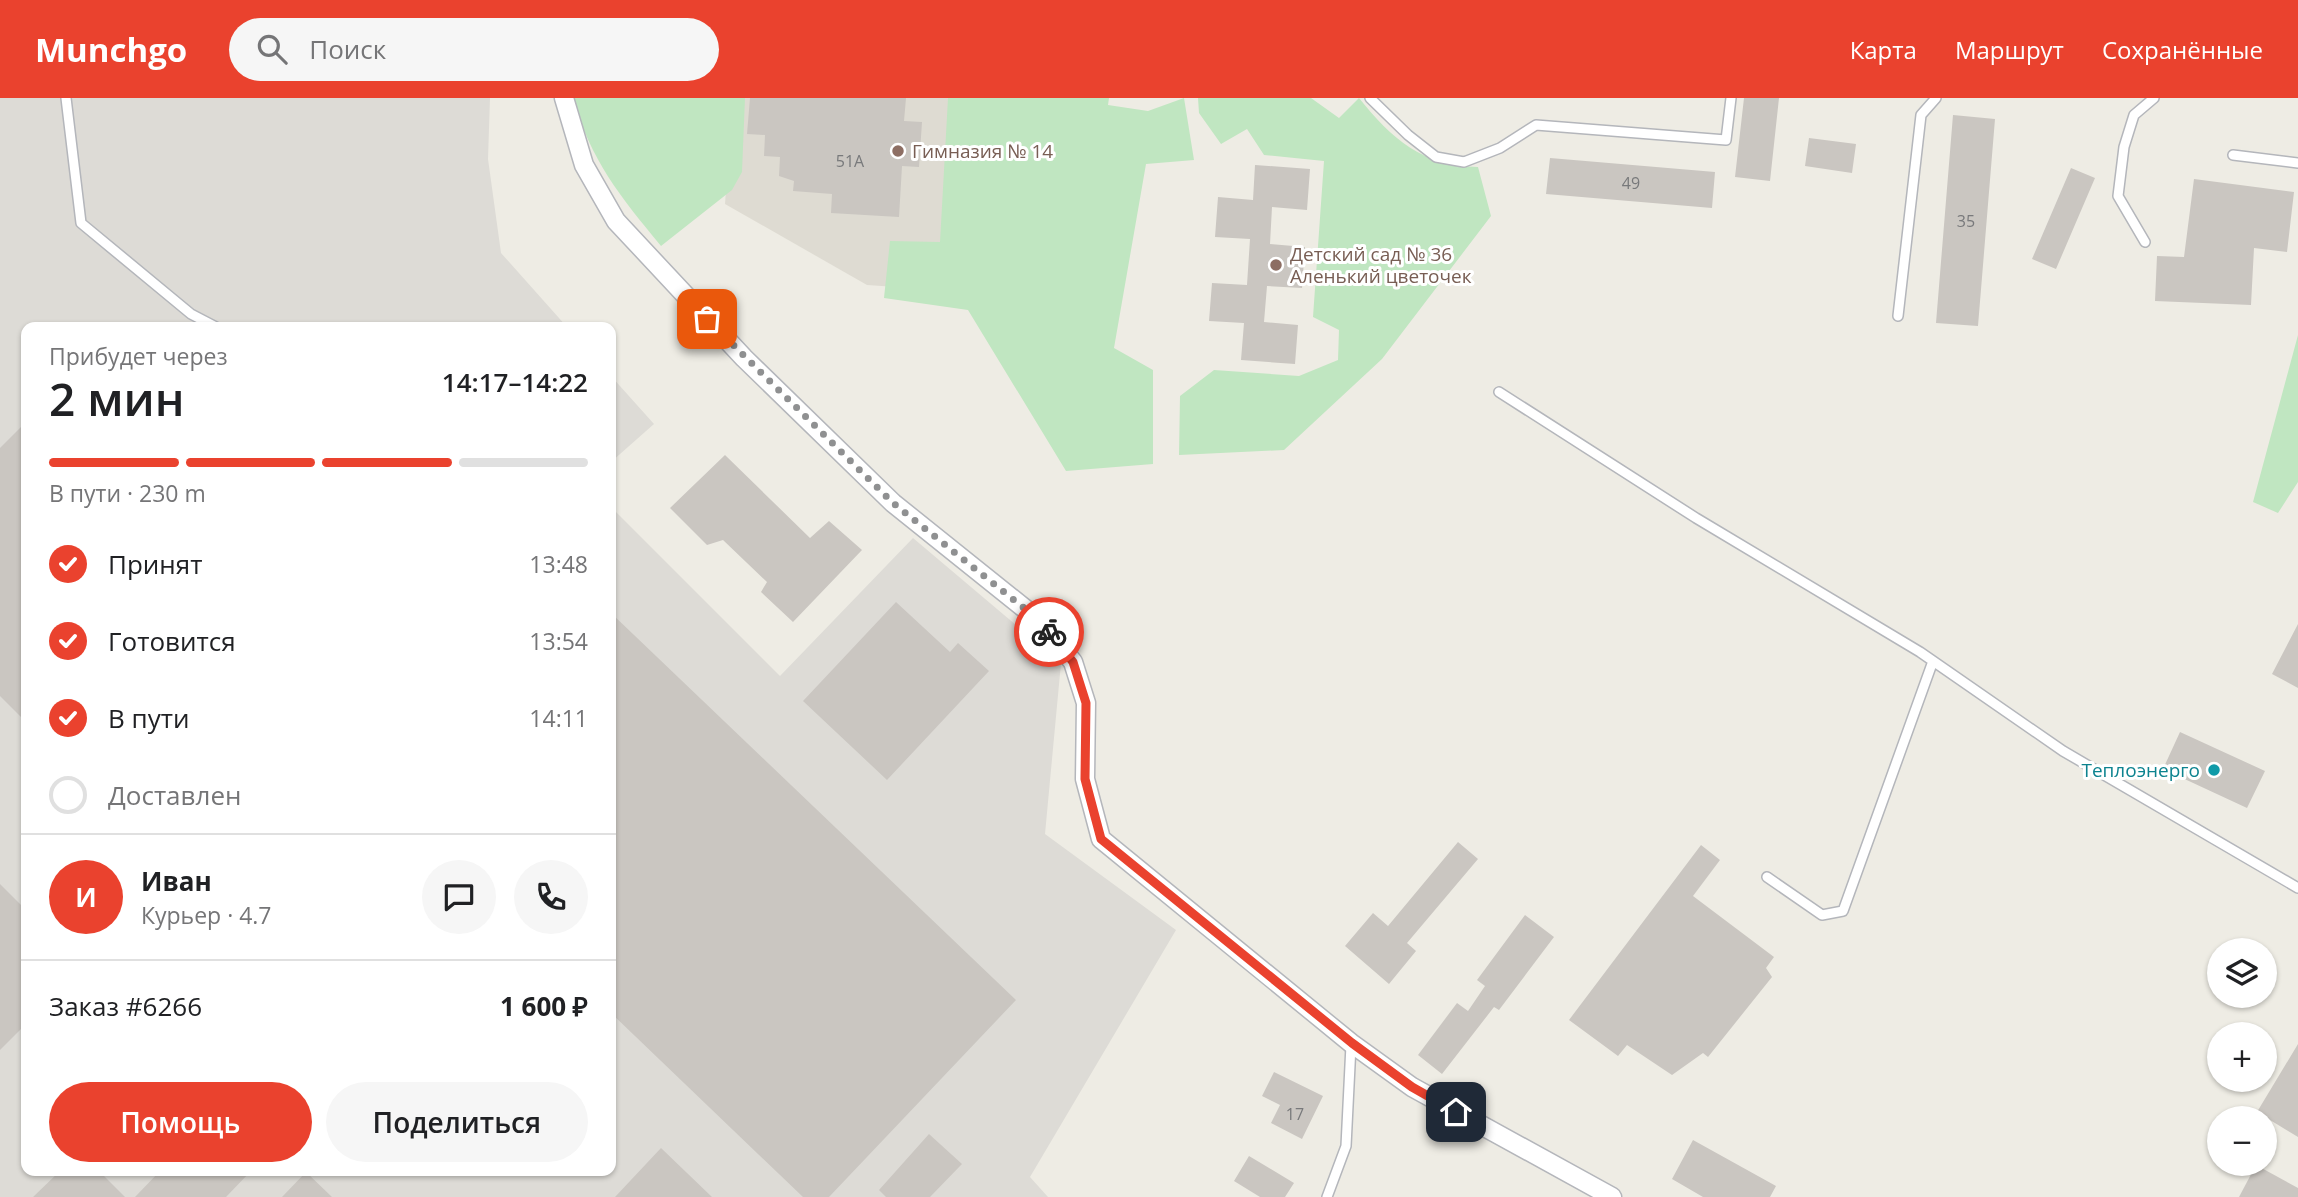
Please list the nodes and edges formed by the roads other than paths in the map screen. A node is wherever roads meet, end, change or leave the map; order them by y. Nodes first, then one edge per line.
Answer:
1 (66, 98) edge
2 (564, 98) edge
3 (1370, 98) edge
4 (1731, 98) edge
5 (1936, 98) edge
6 (2154, 98) edge
7 (2233, 155) dead end
8 (2298, 163) edge
9 (2145, 242) dead end
10 (1898, 316) dead end
11 (206, 322) edge
12 (1499, 392) dead end
13 (1933, 661) junction
14 (1767, 877) dead end
15 (2298, 888) edge
16 (1352, 1043) junction
17 (1327, 1197) edge
18 (1612, 1197) edge

1 - 11 lane
2 - 16 street
3 - 4 lane
5 - 10 lane
6 - 9 lane
7 - 8 lane
12 - 13 lane
13 - 14 lane
13 - 15 lane
16 - 17 lane
16 - 18 street

